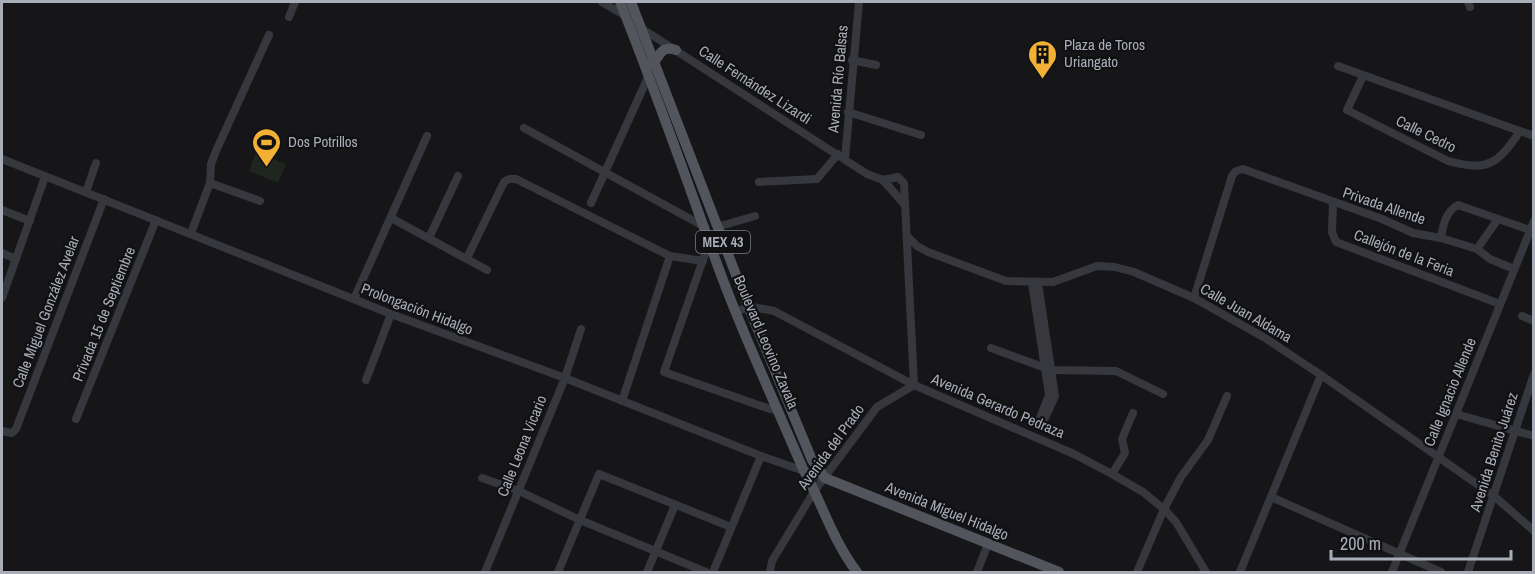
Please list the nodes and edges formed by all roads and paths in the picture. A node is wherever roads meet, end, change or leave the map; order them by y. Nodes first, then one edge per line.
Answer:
1 (284, 2) edge
2 (602, 2) edge
3 (620, 2) edge
4 (631, 2) edge
5 (859, 2) edge
6 (294, 4) edge
7 (626, 16) junction
8 (289, 17) dead end
9 (641, 28) junction
10 (269, 35) dead end
11 (676, 50) junction
12 (852, 60) junction
13 (876, 65) dead end
14 (1338, 66) dead end
15 (650, 68) junction
16 (1363, 76) junction
17 (848, 112) junction
18 (524, 128) dead end
19 (1520, 131) junction
20 (921, 135) dead end
21 (427, 136) dead end
22 (1533, 136) edge
23 (842, 157) junction
24 (2, 159) edge
25 (96, 163) dead end
26 (605, 174) junction
27 (458, 176) dead end
28 (45, 177) junction
29 (883, 180) junction
30 (759, 182) dead end
31 (210, 183) junction
32 (86, 192) junction
33 (104, 199) junction
34 (260, 201) dead end
35 (1333, 202) junction
36 (591, 203) dead end
37 (905, 205) junction
38 (2, 210) edge
39 (755, 216) dead end
40 (391, 218) junction
41 (1498, 219) junction
42 (156, 220) junction
43 (1533, 220) edge
44 (30, 221) junction
45 (705, 227) junction
46 (717, 227) junction
47 (1530, 230) junction
48 (191, 233) junction
49 (907, 236) junction
50 (429, 238) junction
51 (1441, 238) junction
52 (712, 249) junction
53 (1476, 249) junction
54 (2, 254) edge
55 (670, 256) junction
56 (467, 258) junction
57 (16, 259) junction
58 (702, 261) junction
59 (1514, 269) junction
60 (487, 270) dead end
61 (1035, 283) junction
62 (2, 298) edge
63 (1194, 298) junction
64 (354, 299) junction
65 (1500, 304) junction
66 (748, 306) junction
67 (737, 312) junction
68 (391, 314) junction
69 (1522, 316) dead end
70 (1533, 321) edge
71 (581, 329) dead end
72 (991, 348) dead end
73 (1048, 369) junction
74 (1533, 374) edge
75 (1321, 375) junction
76 (565, 378) junction
77 (366, 380) dead end
78 (914, 385) junction
79 (1163, 394) dead end
80 (778, 396) junction
81 (1227, 396) dead end
82 (622, 401) junction
83 (778, 410) junction
84 (1133, 413) dead end
85 (1456, 414) junction
86 (76, 419) dead end
87 (2, 431) edge
88 (1515, 431) junction
89 (1533, 436) edge
90 (761, 456) junction
91 (1439, 457) junction
92 (803, 469) junction
93 (1112, 474) junction
94 (482, 478) dead end
95 (825, 478) junction
96 (815, 490) junction
97 (519, 491) junction
98 (1494, 496) junction
99 (1271, 497) junction
100 (675, 505) junction
101 (1164, 509) junction
102 (580, 520) junction
103 (731, 527) junction
104 (1533, 531) edge
105 (988, 544) junction
106 (656, 551) junction
107 (1400, 554) junction
108 (485, 573) edge
109 (558, 573) edge
110 (646, 573) edge
111 (706, 573) edge
112 (713, 573) edge
113 (770, 573) edge
114 (857, 573) edge
115 (977, 573) edge
116 (1059, 573) edge
117 (1137, 573) edge
118 (1206, 573) edge
119 (1240, 573) edge
120 (1392, 573) edge
121 (1442, 573) edge
122 (1468, 573) edge

1 - 6 street
2 - 7 street, Calle Fernández Lizardi
3 - 7 main road, Boulevard Leovino Zavala / MEX 43
4 - 9 main road, Boulevard Leovino Zavala / MEX 43
5 - 12 street, Avenida Río Balsas
6 - 8 street
7 - 9 street, Calle Fernández Lizardi
7 - 15 main road, Boulevard Leovino Zavala / MEX 43
9 - 11 street, Calle Fernández Lizardi
9 - 15 main road, Boulevard Leovino Zavala / MEX 43
10 - 31 street
11 - 15 main road
11 - 23 street, Calle Fernández Lizardi
12 - 13 street
12 - 17 street, Avenida Río Balsas
14 - 16 street
15 - 26 street
15 - 45 main road, Boulevard Leovino Zavala / MEX 43
15 - 46 main road, Boulevard Leovino Zavala / MEX 43
16 - 19 street
16 - 19 street, Calle Cedro
17 - 20 street
17 - 23 street, Avenida Río Balsas
18 - 26 street
19 - 22 street
21 - 40 street
23 - 29 street, Calle Fernández Lizardi
23 - 30 street
24 - 28 street, Prolongación Hidalgo
25 - 32 street
26 - 36 street
26 - 45 street
27 - 50 street
28 - 32 street, Prolongación Hidalgo
28 - 44 street
29 - 37 street
29 - 37 street
31 - 34 street
31 - 48 street
32 - 33 street, Prolongación Hidalgo
33 - 42 street, Prolongación Hidalgo
33 - 87 street, Calle Miguel González Avelar
35 - 51 street, Privada Allende
35 - 63 street, Privada Allende
35 - 65 street, Callejón de la Feria
37 - 49 street
38 - 44 street
39 - 46 street
40 - 50 street
40 - 64 street
41 - 47 street
41 - 51 street
41 - 53 street
42 - 48 street, Prolongación Hidalgo
42 - 86 street, Privada 15 de Septiembre
43 - 47 street, Calle Ignacio Allende
44 - 57 street
45 - 52 main road, Boulevard Leovino Zavala / MEX 43
46 - 66 main road, Boulevard Leovino Zavala / MEX 43
47 - 59 street, Calle Ignacio Allende
48 - 64 street, Prolongación Hidalgo
49 - 61 street, Calle Juan Aldama
49 - 78 street
50 - 56 street
51 - 53 street, Privada Allende
52 - 58 street
52 - 67 main road, Boulevard Leovino Zavala / MEX 43
53 - 59 street, Privada Allende
54 - 57 street
55 - 56 street
55 - 58 street
55 - 82 street
56 - 60 street
57 - 62 street
58 - 83 street
59 - 65 street, Calle Ignacio Allende
61 - 63 street, Calle Juan Aldama
61 - 73 street
63 - 75 street, Calle Juan Aldama
64 - 68 street, Prolongación Hidalgo
65 - 85 street, Calle Ignacio Allende
66 - 67 street
66 - 78 street, Avenida Gerardo Pedraza
66 - 80 main road, Boulevard Leovino Zavala / MEX 43
67 - 80 main road, Boulevard Leovino Zavala / MEX 43
68 - 76 street, Prolongación Hidalgo
68 - 77 street
69 - 70 street
71 - 76 street, Calle Leona Vicario
72 - 73 street
73 - 73 street
73 - 79 street
74 - 88 street, Avenida Benito Juárez
75 - 91 street, Calle Juan Aldama
75 - 99 street
76 - 82 street, Prolongación Hidalgo
76 - 97 street, Calle Leona Vicario
78 - 93 street, Avenida Gerardo Pedraza
78 - 95 street, Avenida del Prado
80 - 83 main road, Boulevard Leovino Zavala / MEX 43
80 - 95 main road, Boulevard Leovino Zavala / MEX 43
81 - 101 street
82 - 90 street, Prolongación Hidalgo
83 - 92 main road, Boulevard Leovino Zavala / MEX 43
84 - 93 street
85 - 88 street
85 - 91 street, Calle Ignacio Allende
88 - 89 street
88 - 98 street, Avenida Benito Juárez
90 - 92 street, Prolongación Hidalgo
90 - 103 street
91 - 98 street, Calle Juan Aldama
91 - 107 street, Calle Ignacio Allende
92 - 95 street, Prolongación Hidalgo
92 - 96 main road, Boulevard Leovino Zavala / MEX 43
93 - 101 street, Avenida Gerardo Pedraza
94 - 97 street
95 - 96 street, Avenida del Prado
95 - 105 main road, Avenida Miguel Hidalgo
96 - 113 street, Avenida del Prado
96 - 114 main road, MEX 43
97 - 102 street
97 - 108 street, Calle Leona Vicario
98 - 104 street, Calle Juan Aldama
98 - 122 street, Avenida Benito Juárez
99 - 107 street
99 - 119 street
100 - 102 street
100 - 103 street
100 - 106 street
101 - 117 street
101 - 118 street, Avenida Gerardo Pedraza
102 - 106 street
102 - 109 street
103 - 112 street
105 - 115 street
105 - 116 main road, Avenida Miguel Hidalgo
106 - 110 street
106 - 111 street
107 - 120 street, Calle Ignacio Allende
107 - 121 street

